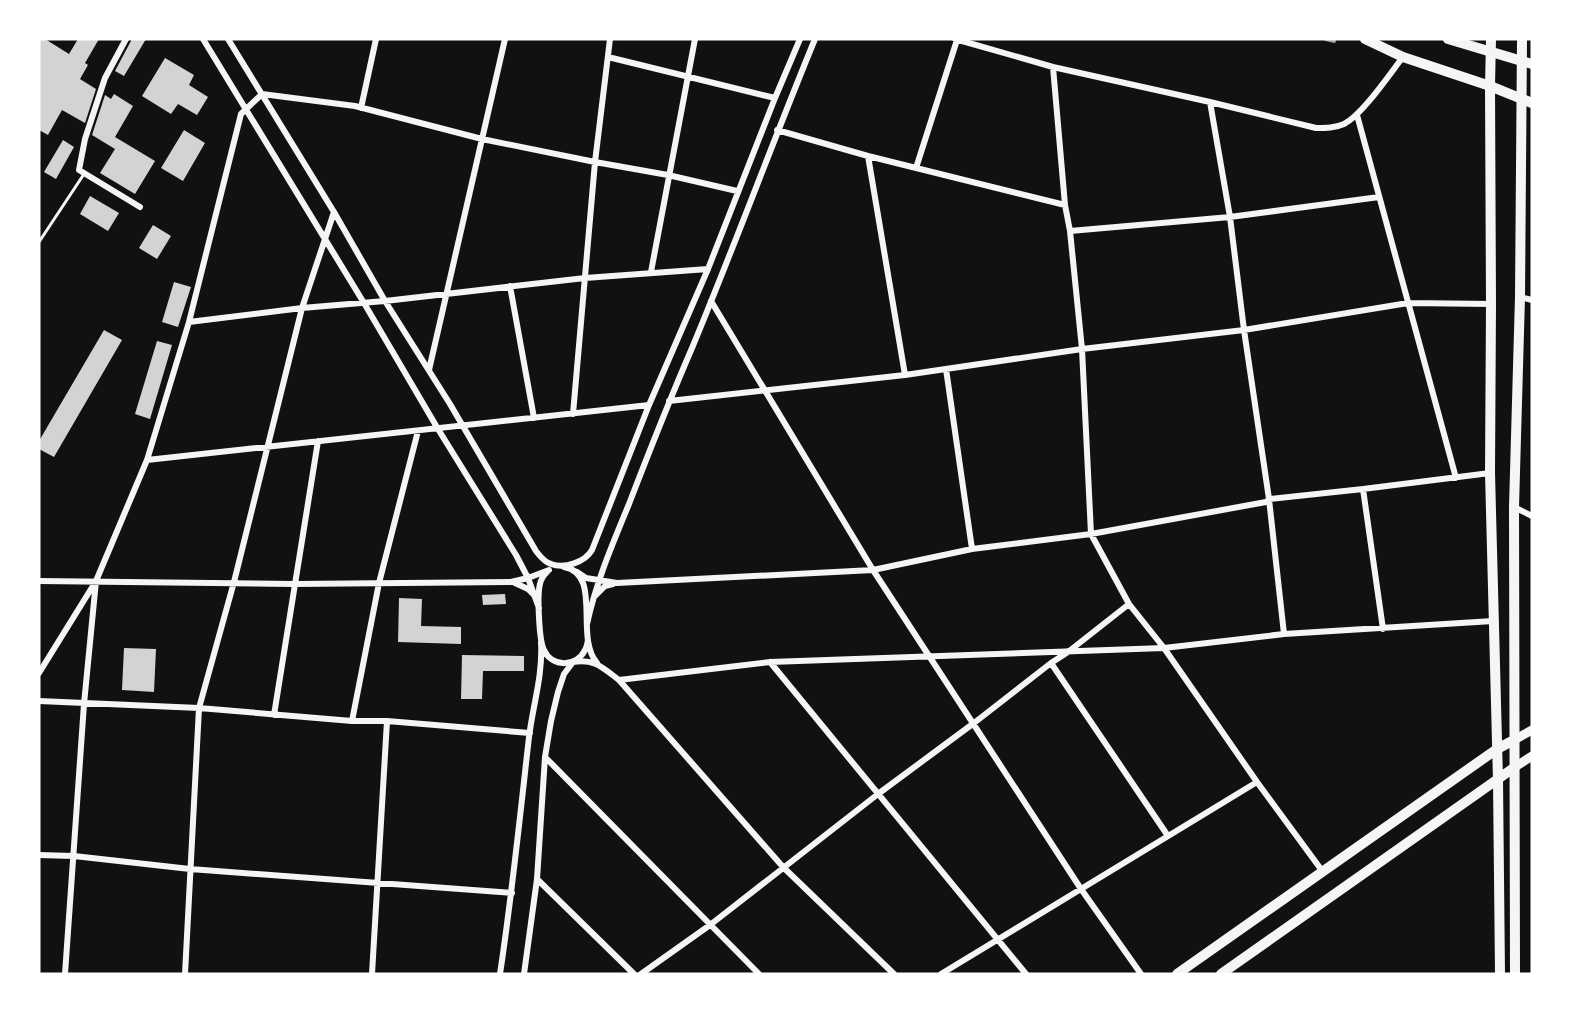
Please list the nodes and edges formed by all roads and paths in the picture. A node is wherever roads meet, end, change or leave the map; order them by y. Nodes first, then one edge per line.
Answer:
1 (126, 39) edge
2 (203, 39) edge
3 (228, 39) edge
4 (376, 39) edge
5 (505, 39) edge
6 (610, 39) edge
7 (695, 39) edge
8 (800, 39) edge
9 (815, 39) edge
10 (956, 39) edge
11 (1365, 39) edge
12 (1448, 39) edge
13 (1491, 39) edge
14 (1522, 39) edge
15 (1491, 53) junction
16 (608, 57) junction
17 (1403, 57) junction
18 (1527, 63) edge
19 (1053, 67) junction
20 (688, 76) junction
21 (1490, 86) junction
22 (262, 94) junction
23 (775, 98) junction
24 (1527, 101) edge
25 (1210, 102) junction
26 (361, 108) junction
27 (246, 110) junction
28 (1357, 115) junction
29 (777, 130) junction
30 (482, 139) junction
31 (868, 156) junction
32 (595, 162) junction
33 (916, 168) junction
34 (85, 173) junction
35 (668, 175) junction
36 (737, 191) junction
37 (1379, 197) junction
38 (1065, 206) junction
39 (140, 207) dead end
40 (334, 212) junction
41 (1230, 217) junction
42 (1070, 231) junction
43 (325, 240) junction
44 (39, 242) edge
45 (708, 269) junction
46 (651, 272) junction
47 (585, 278) junction
48 (510, 286) junction
49 (447, 293) junction
50 (1520, 297) junction
51 (1532, 300) edge
52 (385, 301) junction
53 (711, 301) junction
54 (364, 303) junction
55 (1408, 303) junction
56 (1491, 304) junction
57 (302, 308) junction
58 (189, 322) junction
59 (1244, 330) junction
60 (1082, 349) junction
61 (946, 369) junction
62 (429, 370) junction
63 (905, 375) junction
64 (765, 391) junction
65 (669, 401) junction
66 (649, 405) junction
67 (573, 414) junction
68 (534, 418) junction
69 (462, 426) junction
70 (438, 429) junction
71 (418, 431) junction
72 (318, 441) junction
73 (268, 446) junction
74 (147, 460) junction
75 (1490, 473) junction
76 (1456, 478) junction
77 (1363, 489) junction
78 (1267, 500) junction
79 (1514, 507) junction
80 (1532, 516) edge
81 (1091, 534) junction
82 (972, 549) junction
83 (560, 566) junction
84 (549, 570) junction
85 (873, 570) junction
86 (577, 572) junction
87 (528, 578) junction
88 (96, 580) junction
89 (39, 581) edge
90 (598, 581) junction
91 (234, 582) junction
92 (511, 582) junction
93 (379, 583) junction
94 (617, 583) junction
95 (294, 584) junction
96 (591, 603) junction
97 (1129, 604) junction
98 (538, 605) junction
99 (1493, 621) junction
100 (587, 624) junction
101 (1383, 628) junction
102 (1284, 634) junction
103 (588, 640) junction
104 (541, 642) junction
105 (1164, 648) junction
106 (1068, 652) junction
107 (930, 657) junction
108 (573, 662) junction
109 (770, 662) junction
110 (1051, 663) junction
111 (602, 668) junction
112 (39, 673) edge
113 (619, 680) junction
114 (39, 701) edge
115 (84, 704) junction
116 (199, 708) junction
117 (274, 715) junction
118 (352, 721) junction
119 (387, 721) junction
120 (974, 723) junction
121 (1532, 730) edge
122 (530, 733) junction
123 (1514, 740) junction
124 (1497, 748) junction
125 (1532, 756) edge
126 (545, 757) junction
127 (1515, 767) junction
128 (1498, 780) junction
129 (1257, 782) junction
130 (878, 794) junction
131 (1168, 836) junction
132 (39, 855) edge
133 (74, 856) junction
134 (783, 867) junction
135 (190, 869) junction
136 (1323, 872) junction
137 (537, 879) junction
138 (377, 882) junction
139 (1081, 889) junction
140 (512, 894) junction
141 (710, 925) junction
142 (997, 939) junction
143 (65, 974) edge
144 (185, 974) edge
145 (372, 974) edge
146 (500, 974) edge
147 (524, 974) edge
148 (634, 974) edge
149 (641, 974) edge
150 (759, 974) edge
151 (894, 974) edge
152 (940, 974) edge
153 (1026, 974) edge
154 (1140, 974) edge
155 (1177, 974) edge
156 (1221, 974) edge
157 (1500, 974) edge
158 (1515, 974) edge

1 - 34 street
2 - 27 street
3 - 22 street
4 - 26 street
5 - 30 street
6 - 16 street
7 - 20 street
8 - 23 street
9 - 29 street
10 - 19 street
10 - 33 street
11 - 17 main road
12 - 15 main road
13 - 15 main road
14 - 18 main road
15 - 18 main road
15 - 21 main road
16 - 20 street
16 - 32 street
17 - 21 main road
17 - 28 street
18 - 24 main road
19 - 25 street
19 - 38 street
20 - 23 street
20 - 35 street
21 - 24 main road
21 - 56 main road
22 - 26 street
22 - 27 street
22 - 40 street
23 - 36 street
24 - 50 main road
25 - 28 street
25 - 41 street
26 - 30 street
27 - 43 street
27 - 58 street
28 - 37 street
29 - 31 street
29 - 53 street
30 - 32 street
30 - 49 street
31 - 33 street
31 - 63 street
32 - 35 street
32 - 47 street
33 - 38 street
34 - 39 street
34 - 44 lane
35 - 36 street
35 - 46 street
36 - 45 street
37 - 41 street
37 - 55 street
38 - 42 street
40 - 43 street
40 - 52 street
41 - 42 street
41 - 59 street
42 - 60 street
43 - 54 street
43 - 57 street
45 - 46 street
45 - 66 street
46 - 47 street
47 - 48 street
47 - 67 street
48 - 49 street
48 - 68 street
49 - 52 street
49 - 62 street
50 - 51 street
50 - 79 main road
52 - 54 street
52 - 62 street
53 - 64 street
53 - 65 street
54 - 57 street
54 - 70 street
55 - 56 street
55 - 59 street
55 - 76 street
56 - 75 main road
57 - 58 street
57 - 73 street
58 - 74 street
59 - 60 street
59 - 78 street
60 - 61 street
60 - 81 street
61 - 63 street
61 - 82 street
62 - 69 street
63 - 64 street
64 - 65 street
64 - 85 street
65 - 90 street
66 - 67 street
66 - 83 street
67 - 68 street
68 - 69 street
69 - 70 street
69 - 83 street
70 - 71 street
70 - 87 street
71 - 72 street
71 - 93 street
72 - 73 street
72 - 95 street
73 - 74 street
73 - 91 street
74 - 88 street
75 - 76 street
75 - 99 main road
76 - 77 street
77 - 78 street
77 - 101 street
78 - 81 street
78 - 102 street
79 - 80 street
79 - 123 main road
81 - 82 street
81 - 97 street
82 - 85 street
83 - 84 street
83 - 86 street
84 - 87 street
84 - 98 street
85 - 94 street
85 - 107 street
86 - 90 street
86 - 100 street
87 - 92 street
87 - 98 street
88 - 89 street
88 - 91 street
88 - 112 street
88 - 115 street
90 - 94 street
90 - 96 street
91 - 95 street
91 - 116 street
92 - 93 street
92 - 98 street
93 - 95 street
93 - 118 street
94 - 96 street
95 - 117 street
96 - 100 street
97 - 105 street
97 - 106 street
98 - 104 street
99 - 101 street
99 - 124 main road
100 - 103 street
101 - 102 street
102 - 105 street
103 - 108 street
103 - 111 street
104 - 108 street
104 - 122 street
105 - 106 street
105 - 129 street
106 - 107 street
106 - 110 street
107 - 109 street
107 - 120 street
108 - 111 street
108 - 126 street
109 - 113 street
109 - 130 street
110 - 120 street
110 - 131 street
111 - 113 street
113 - 134 street
114 - 115 street
115 - 116 street
115 - 133 street
116 - 117 street
116 - 135 street
117 - 118 street
118 - 119 street
119 - 122 street
119 - 138 street
120 - 130 street
120 - 139 street
121 - 123 main road
122 - 140 street
123 - 124 main road
123 - 127 main road
124 - 128 main road
124 - 136 main road
125 - 127 main road
126 - 137 street
126 - 141 street
127 - 128 main road
127 - 158 main road
128 - 156 main road
128 - 157 main road
129 - 131 street
129 - 136 street
130 - 134 street
130 - 142 street
131 - 139 street
132 - 133 street
133 - 135 street
133 - 143 street
134 - 141 street
134 - 151 street
135 - 138 street
135 - 144 street
136 - 155 main road
137 - 147 street
137 - 148 street
138 - 140 street
138 - 145 street
139 - 142 street
139 - 154 street
140 - 146 street
141 - 149 street
141 - 150 street
142 - 152 street
142 - 153 street

